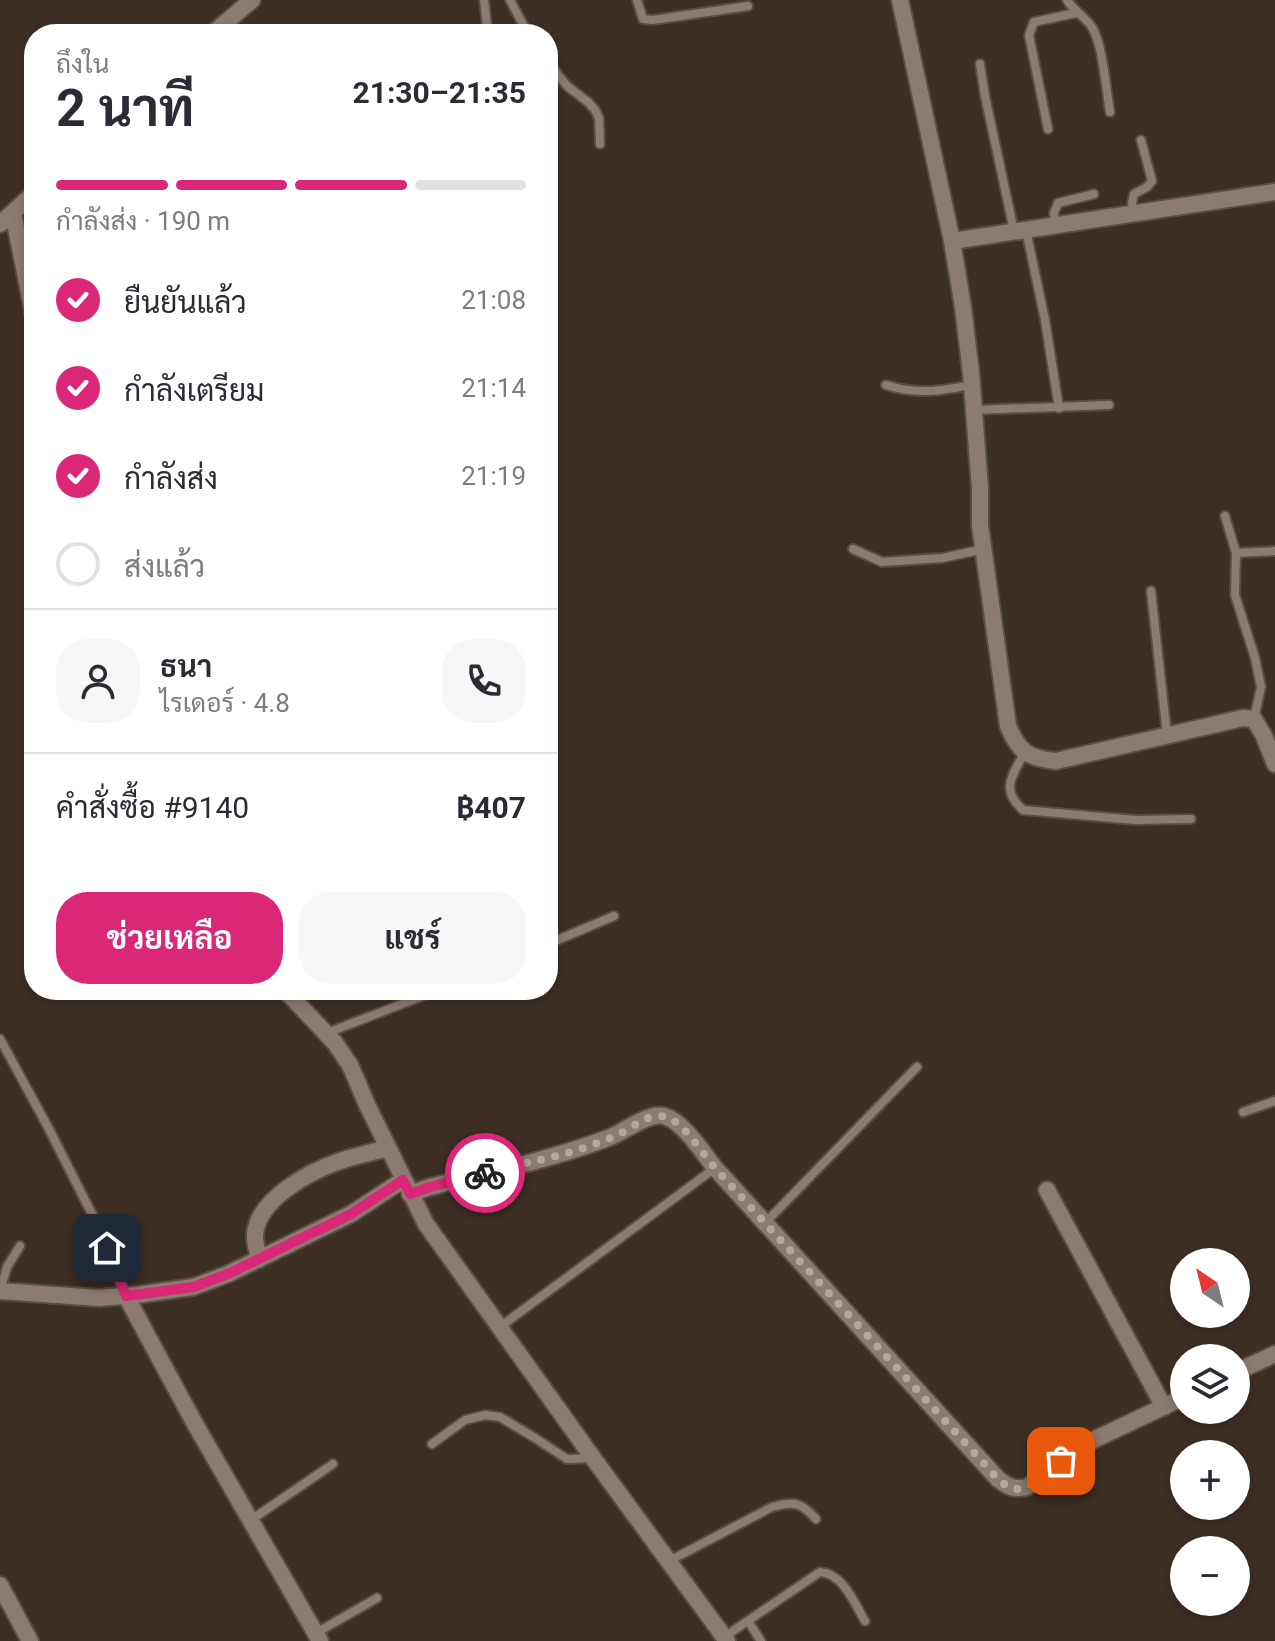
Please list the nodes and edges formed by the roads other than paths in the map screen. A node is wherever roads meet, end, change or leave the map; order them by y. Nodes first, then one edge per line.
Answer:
1 (252, 0) edge
2 (484, 0) edge
3 (510, 0) edge
4 (637, 0) edge
5 (900, 0) edge
6 (1067, 0) edge
7 (748, 6) dead end
8 (1076, 13) junction
9 (224, 24) edge
10 (487, 24) edge
11 (523, 24) edge
12 (980, 64) dead end
13 (558, 75) edge
14 (1110, 112) dead end
15 (1048, 129) dead end
16 (1141, 140) dead end
17 (600, 144) dead end
18 (1275, 192) edge
19 (1094, 194) dead end
20 (24, 202) edge
21 (1133, 213) junction
22 (6, 218) edge
23 (1055, 224) junction
24 (1020, 230) junction
25 (952, 241) junction
26 (24, 282) edge
27 (886, 385) dead end
28 (971, 385) junction
29 (1109, 405) dead end
30 (1059, 408) junction
31 (973, 410) junction
32 (1225, 516) dead end
33 (853, 549) dead end
34 (984, 549) junction
35 (1275, 551) edge
36 (1236, 553) junction
37 (1151, 591) dead end
38 (1254, 719) junction
39 (1167, 735) junction
40 (1024, 753) junction
41 (1275, 764) edge
42 (1191, 819) dead end
43 (614, 916) dead end
44 (558, 940) edge
45 (294, 1000) edge
46 (412, 1000) edge
47 (325, 1034) junction
48 (0, 1039) edge
49 (917, 1067) dead end
50 (1275, 1101) edge
51 (1243, 1112) dead end
52 (388, 1148) junction
53 (715, 1168) junction
54 (407, 1187) junction
55 (1047, 1190) dead end
56 (765, 1223) junction
57 (20, 1246) dead end
58 (259, 1259) junction
59 (0, 1291) edge
60 (126, 1296) junction
61 (500, 1327) junction
62 (1275, 1354) edge
63 (1250, 1366) edge
64 (1170, 1404) edge
65 (1164, 1407) junction
66 (432, 1444) dead end
67 (593, 1458) junction
68 (333, 1464) dead end
69 (816, 1519) dead end
70 (251, 1520) junction
71 (669, 1561) junction
72 (0, 1585) edge
73 (377, 1598) dead end
74 (748, 1621) junction
75 (865, 1621) dead end
76 (318, 1637) edge
77 (723, 1640) edge
78 (30, 1641) edge
79 (761, 1641) edge

1 - 9 street
2 - 10 lane
3 - 11 lane
4 - 7 lane
5 - 25 street
6 - 8 lane
8 - 14 lane
8 - 15 lane
12 - 24 lane
13 - 17 lane
16 - 21 lane
18 - 21 street
19 - 23 lane
20 - 22 street
21 - 23 street
22 - 26 street
23 - 24 street
24 - 25 street
24 - 30 lane
25 - 28 street
27 - 28 lane
28 - 31 street
29 - 30 lane
30 - 31 lane
31 - 34 street
32 - 36 lane
33 - 34 lane
34 - 40 street
35 - 36 lane
36 - 38 lane
37 - 39 lane
38 - 39 street
38 - 41 street
39 - 40 street
40 - 42 lane
43 - 44 lane
45 - 47 street
46 - 47 lane
47 - 52 street
48 - 60 lane
49 - 56 lane
50 - 51 lane
52 - 54 street
52 - 58 street
53 - 54 street
53 - 56 street
53 - 61 lane
54 - 58 street
54 - 61 street
55 - 65 street
56 - 65 street
57 - 59 lane
58 - 60 street
59 - 60 street
60 - 70 street
61 - 67 street
62 - 63 street
64 - 65 street
66 - 67 lane
67 - 71 street
68 - 70 lane
69 - 71 lane
70 - 76 street
71 - 77 street
72 - 78 street
73 - 76 lane
74 - 75 lane
74 - 77 lane
74 - 79 lane

